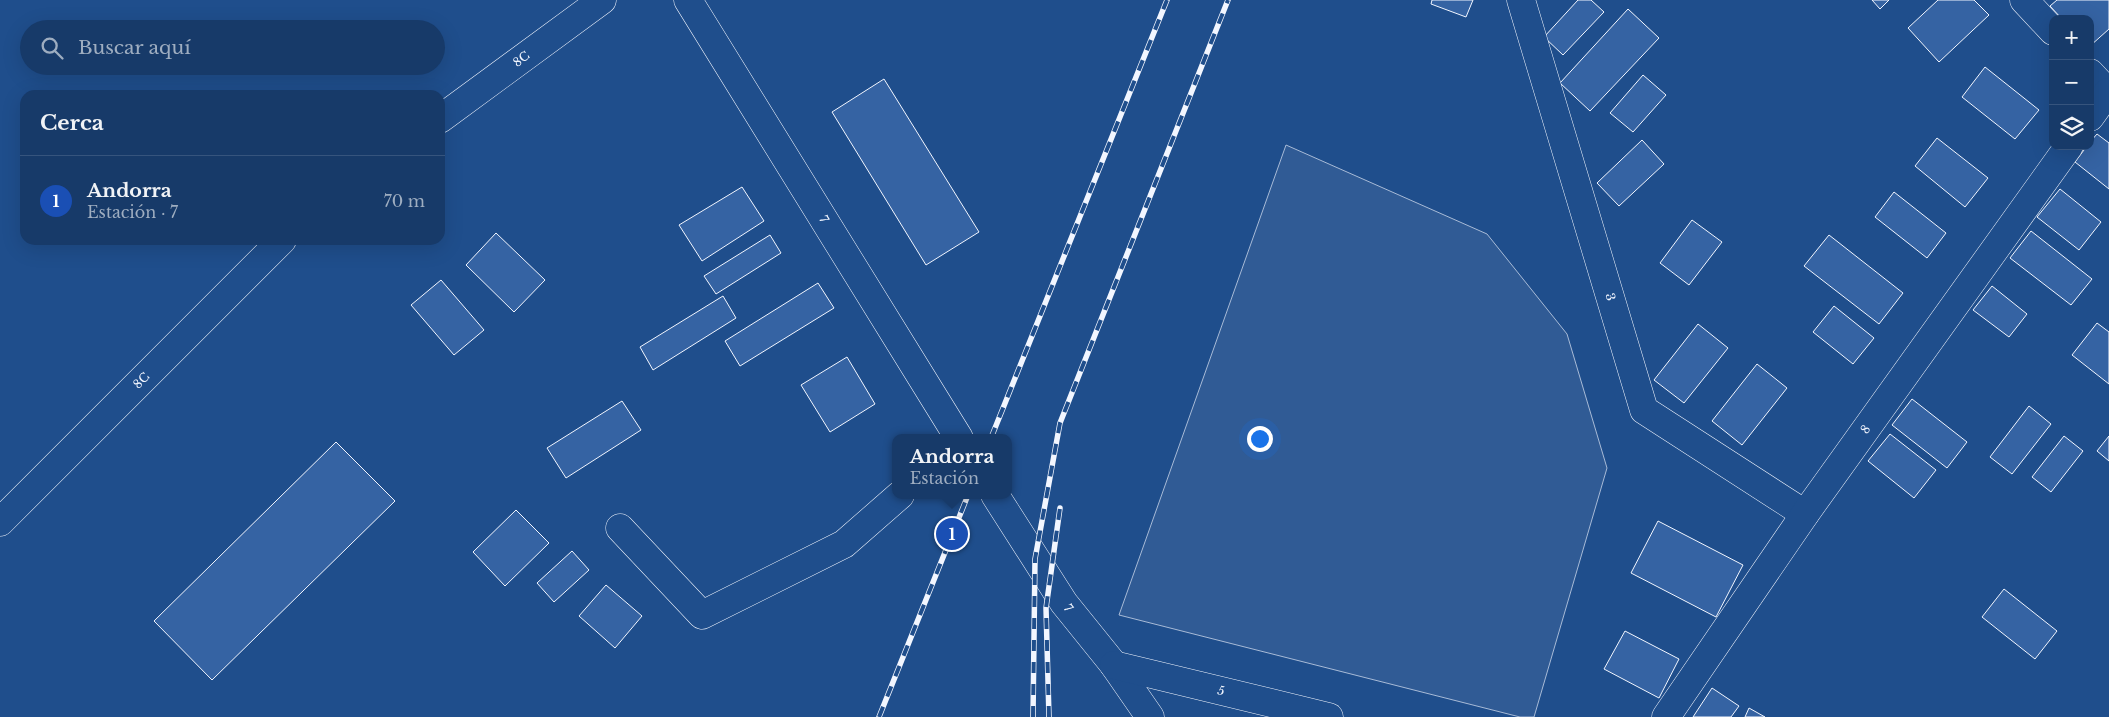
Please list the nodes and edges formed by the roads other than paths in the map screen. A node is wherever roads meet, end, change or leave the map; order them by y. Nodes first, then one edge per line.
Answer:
1 (602, 0) edge
2 (688, 0) edge
3 (1521, 0) edge
4 (2024, 0) edge
5 (2049, 28) edge
6 (2102, 86) edge
7 (2094, 107) edge
8 (445, 115) edge
9 (2066, 150) edge
10 (277, 245) edge
11 (957, 434) edge
12 (895, 499) edge
13 (997, 499) edge
14 (1805, 514) junction
15 (0, 522) edge
16 (620, 528) dead end
17 (1114, 665) junction
18 (1150, 717) edge
19 (1329, 717) edge
20 (1666, 717) edge

1 - 8 street, 8C
2 - 11 street, 7
3 - 14 street, 3
4 - 5 street
6 - 7 street
9 - 14 street, 8
10 - 15 street, 8C
12 - 16 street
13 - 17 street, 7
14 - 20 street, 8
17 - 18 street, 7
17 - 19 street, 5

